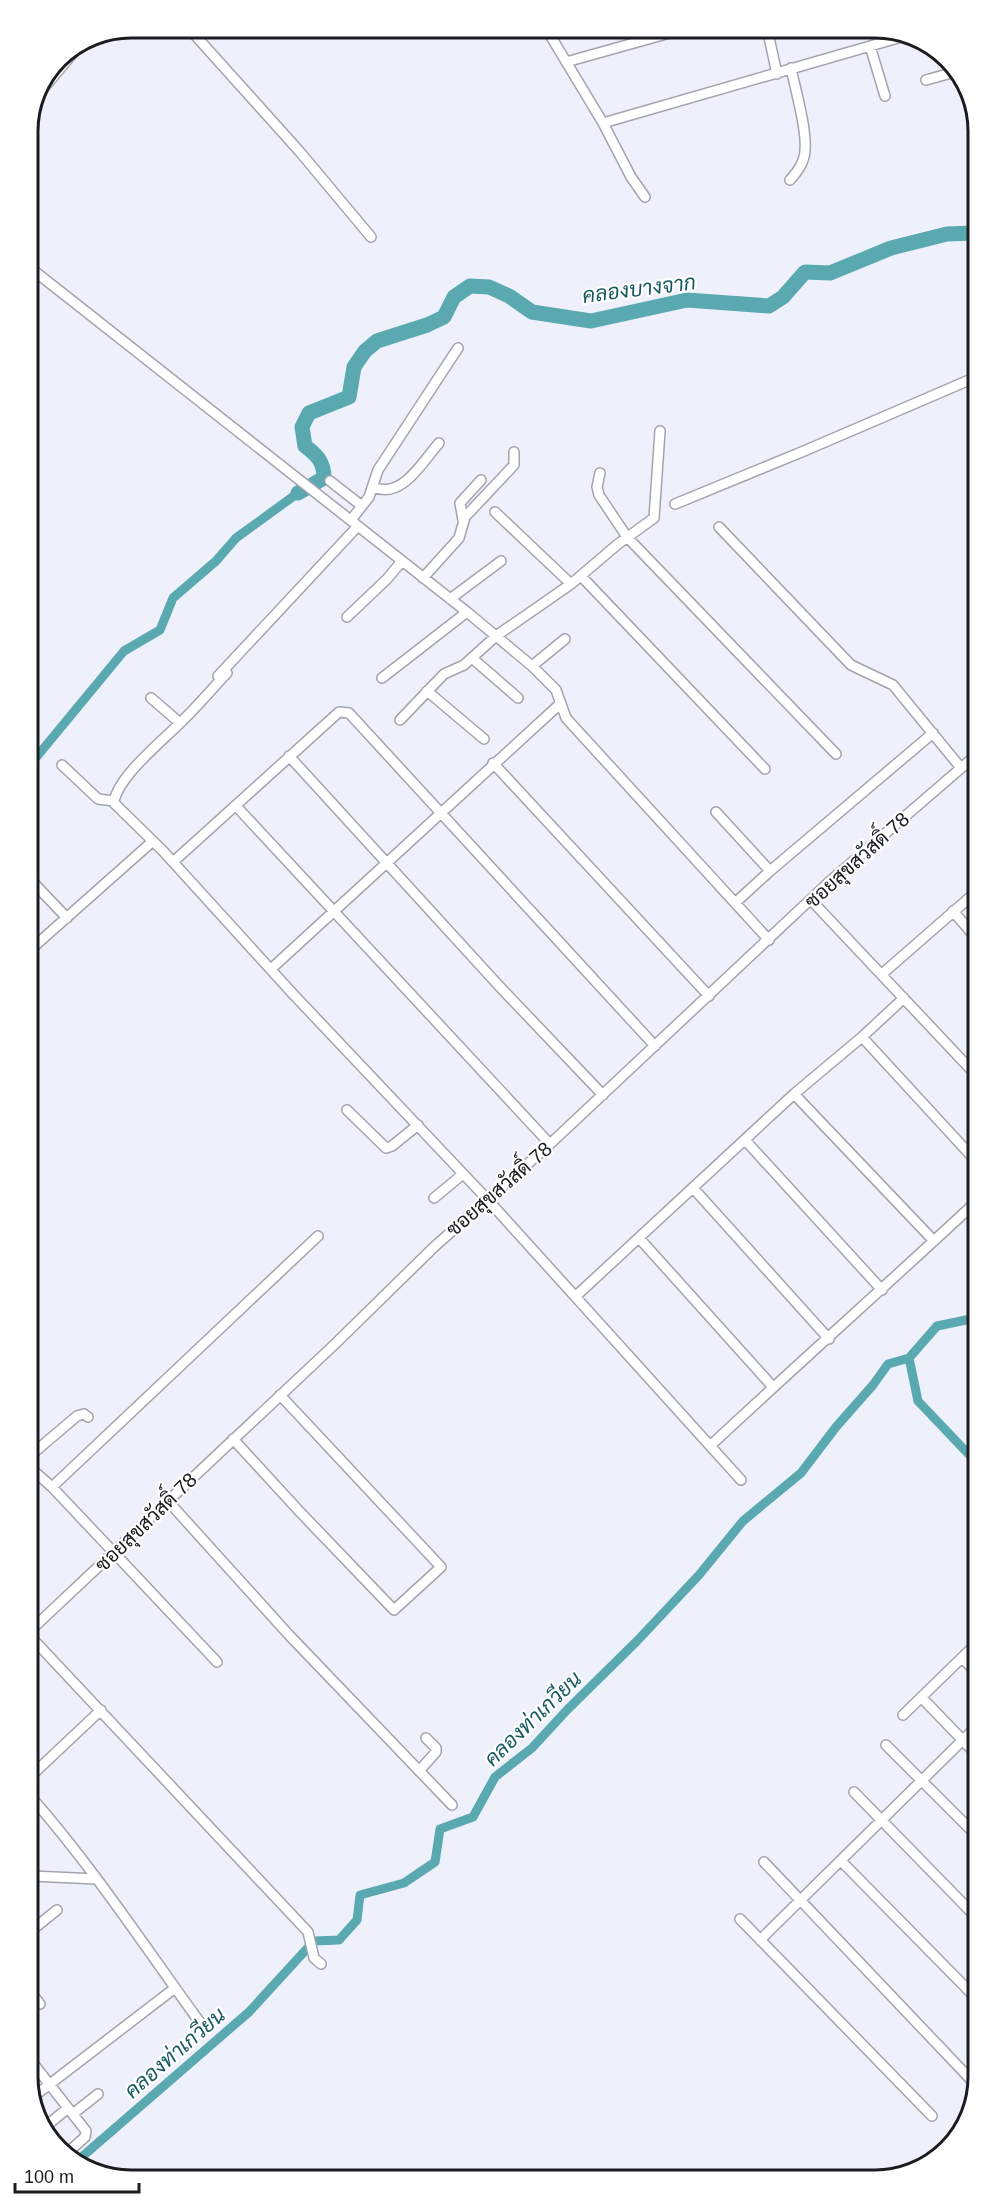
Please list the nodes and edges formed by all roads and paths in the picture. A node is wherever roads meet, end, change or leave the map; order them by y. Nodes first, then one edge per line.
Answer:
1 (198, 38) edge
2 (552, 38) edge
3 (652, 38) edge
4 (769, 38) edge
5 (894, 39) edge
6 (870, 46) junction
7 (566, 62) junction
8 (790, 68) junction
9 (777, 74) junction
10 (949, 74) edge
11 (926, 80) dead end
12 (885, 96) dead end
13 (603, 123) junction
14 (790, 180) dead end
15 (645, 197) dead end
16 (371, 237) dead end
17 (38, 274) edge
18 (458, 348) dead end
19 (968, 381) edge
20 (660, 431) dead end
21 (439, 443) dead end
22 (514, 452) dead end
23 (600, 473) dead end
24 (482, 480) dead end
25 (330, 482) dead end
26 (373, 487) junction
27 (675, 504) dead end
28 (362, 506) junction
29 (495, 512) dead end
30 (463, 520) junction
31 (354, 523) junction
32 (719, 527) dead end
33 (627, 537) junction
34 (402, 561) junction
35 (501, 561) dead end
36 (581, 576) junction
37 (423, 578) junction
38 (571, 584) junction
39 (450, 599) junction
40 (467, 612) junction
41 (347, 617) dead end
42 (496, 636) junction
43 (565, 639) dead end
44 (472, 658) junction
45 (532, 666) junction
46 (227, 674) dead end
47 (382, 678) dead end
48 (427, 691) junction
49 (151, 698) dead end
50 (518, 698) dead end
51 (561, 703) junction
52 (192, 705) dead end
53 (400, 720) dead end
54 (180, 723) junction
55 (933, 734) junction
56 (484, 739) dead end
57 (836, 754) dead end
58 (289, 756) junction
59 (968, 762) edge
60 (493, 763) junction
61 (62, 765) dead end
62 (962, 768) junction
63 (765, 769) dead end
64 (114, 801) junction
65 (236, 806) junction
66 (716, 812) dead end
67 (441, 814) junction
68 (153, 841) junction
69 (173, 862) junction
70 (388, 862) junction
71 (770, 871) junction
72 (38, 887) edge
73 (968, 899) edge
74 (811, 900) junction
75 (735, 903) junction
76 (334, 911) junction
77 (953, 911) junction
78 (67, 918) junction
79 (968, 929) edge
80 (769, 940) junction
81 (38, 944) edge
82 (271, 969) junction
83 (882, 974) junction
84 (709, 996) junction
85 (904, 998) junction
86 (862, 1037) junction
87 (655, 1046) junction
88 (968, 1066) edge
89 (794, 1094) junction
90 (603, 1095) junction
91 (347, 1110) dead end
92 (418, 1125) junction
93 (745, 1140) junction
94 (550, 1144) junction
95 (968, 1152) edge
96 (463, 1174) junction
97 (693, 1188) junction
98 (434, 1198) dead end
99 (487, 1199) junction
100 (968, 1208) edge
101 (318, 1236) dead end
102 (639, 1238) junction
103 (934, 1240) junction
104 (882, 1290) junction
105 (576, 1296) junction
106 (829, 1339) junction
107 (773, 1387) junction
108 (280, 1395) junction
109 (88, 1416) dead end
110 (233, 1439) junction
111 (711, 1445) junction
112 (37, 1450) edge
113 (37, 1475) edge
114 (741, 1480) dead end
115 (52, 1487) junction
116 (167, 1500) junction
117 (116, 1552) junction
118 (37, 1624) edge
119 (37, 1643) edge
120 (968, 1652) edge
121 (962, 1658) junction
122 (217, 1662) dead end
123 (968, 1664) edge
124 (921, 1698) junction
125 (101, 1710) junction
126 (903, 1715) dead end
127 (968, 1735) edge
128 (426, 1738) dead end
129 (963, 1740) junction
130 (886, 1745) dead end
131 (968, 1745) edge
132 (37, 1770) edge
133 (419, 1771) junction
134 (922, 1781) junction
135 (854, 1792) dead end
136 (37, 1804) edge
137 (452, 1805) dead end
138 (882, 1821) junction
139 (968, 1827) edge
140 (841, 1861) junction
141 (764, 1862) dead end
142 (37, 1876) edge
143 (98, 1879) junction
144 (800, 1900) junction
145 (968, 1909) edge
146 (57, 1910) dead end
147 (740, 1919) dead end
148 (37, 1926) edge
149 (760, 1940) junction
150 (318, 1961) dead end
151 (175, 1988) junction
152 (968, 1990) edge
153 (37, 2000) edge
154 (40, 2004) dead end
155 (204, 2028) dead end
156 (37, 2067) edge
157 (968, 2077) edge
158 (50, 2083) junction
159 (39, 2092) edge
160 (98, 2094) dead end
161 (71, 2111) junction
162 (932, 2116) dead end
163 (51, 2124) edge
164 (72, 2148) edge

1 - 16 street
2 - 7 street
3 - 7 street
4 - 9 street
5 - 6 street
6 - 8 street
6 - 12 street
7 - 13 street
8 - 9 street
8 - 14 street
9 - 13 street
10 - 11 street
13 - 15 street
17 - 31 street
18 - 26 street
19 - 27 street
20 - 33 street
21 - 26 street
22 - 30 street
23 - 33 street
24 - 30 street
25 - 28 street
26 - 28 street
28 - 31 street
29 - 38 street
30 - 37 street
31 - 34 street
31 - 52 street
32 - 55 street
33 - 36 street
33 - 57 street
34 - 37 street
34 - 41 street
35 - 39 street
36 - 38 street
36 - 63 street
37 - 39 street
38 - 42 street
39 - 40 street
40 - 42 street
40 - 47 street
42 - 44 street
42 - 45 street
43 - 45 street
44 - 48 street
44 - 50 street
45 - 51 street
46 - 54 street
48 - 53 street
48 - 56 street
49 - 54 street
51 - 60 street
51 - 75 street
54 - 64 street
55 - 62 street
55 - 71 street
58 - 65 street
58 - 67 street
58 - 70 street
59 - 62 street, ซอยสุขสวัสดิ์ 78
60 - 67 street
60 - 84 street
61 - 64 street
62 - 74 street, ซอยสุขสวัสดิ์ 78
64 - 68 street
65 - 69 street
65 - 76 street
66 - 71 street
67 - 70 street
67 - 87 street
68 - 69 street
68 - 78 street
69 - 82 street
70 - 76 street
70 - 90 street
71 - 75 street
72 - 78 street
73 - 77 street
74 - 80 street, ซอยสุขสวัสดิ์ 78
74 - 83 street
75 - 80 street
76 - 82 street
76 - 94 street
77 - 79 street
77 - 83 street
78 - 81 street
80 - 84 street, ซอยสุขสวัสดิ์ 78
82 - 92 street
83 - 85 street
84 - 87 street, ซอยสุขสวัสดิ์ 78
85 - 86 street
85 - 88 street
86 - 89 street
86 - 95 street
87 - 90 street, ซอยสุขสวัสดิ์ 78
89 - 93 street
89 - 103 street
90 - 94 street, ซอยสุขสวัสดิ์ 78
91 - 92 street
92 - 96 street
93 - 97 street
93 - 104 street
94 - 99 street, ซอยสุขสวัสดิ์ 78
96 - 98 street
96 - 99 street
97 - 102 street
97 - 106 street
99 - 105 street
99 - 108 street, ซอยสุขสวัสดิ์ 78
100 - 103 street
101 - 115 street
102 - 105 street
102 - 107 street
103 - 104 street
104 - 106 street
105 - 111 street
106 - 107 street
107 - 111 street
108 - 110 street, ซอยสุขสวัสดิ์ 78
108 - 110 street
109 - 112 street
110 - 116 street, ซอยสุขสวัสดิ์ 78
111 - 114 street
113 - 115 street
115 - 117 street
116 - 117 street, ซอยสุขสวัสดิ์ 78
116 - 133 street
117 - 118 street, ซอยสุขสวัสดิ์ 78
117 - 122 street
119 - 125 street
120 - 121 street
121 - 123 street
121 - 124 street
124 - 126 street
124 - 129 street
125 - 132 street
125 - 150 street
127 - 129 street
128 - 133 street
129 - 131 street
129 - 134 street
130 - 134 street
133 - 137 street
134 - 138 street
134 - 139 street
135 - 138 street
136 - 143 street
138 - 140 street
138 - 145 street
140 - 144 street
140 - 152 street
141 - 144 street
142 - 143 street
143 - 151 street
144 - 149 street
144 - 157 street
146 - 148 street
147 - 149 street
149 - 162 street
151 - 155 street
151 - 158 street
153 - 154 street
156 - 158 street
158 - 159 street
158 - 161 street
160 - 161 street
161 - 163 street
161 - 164 street

